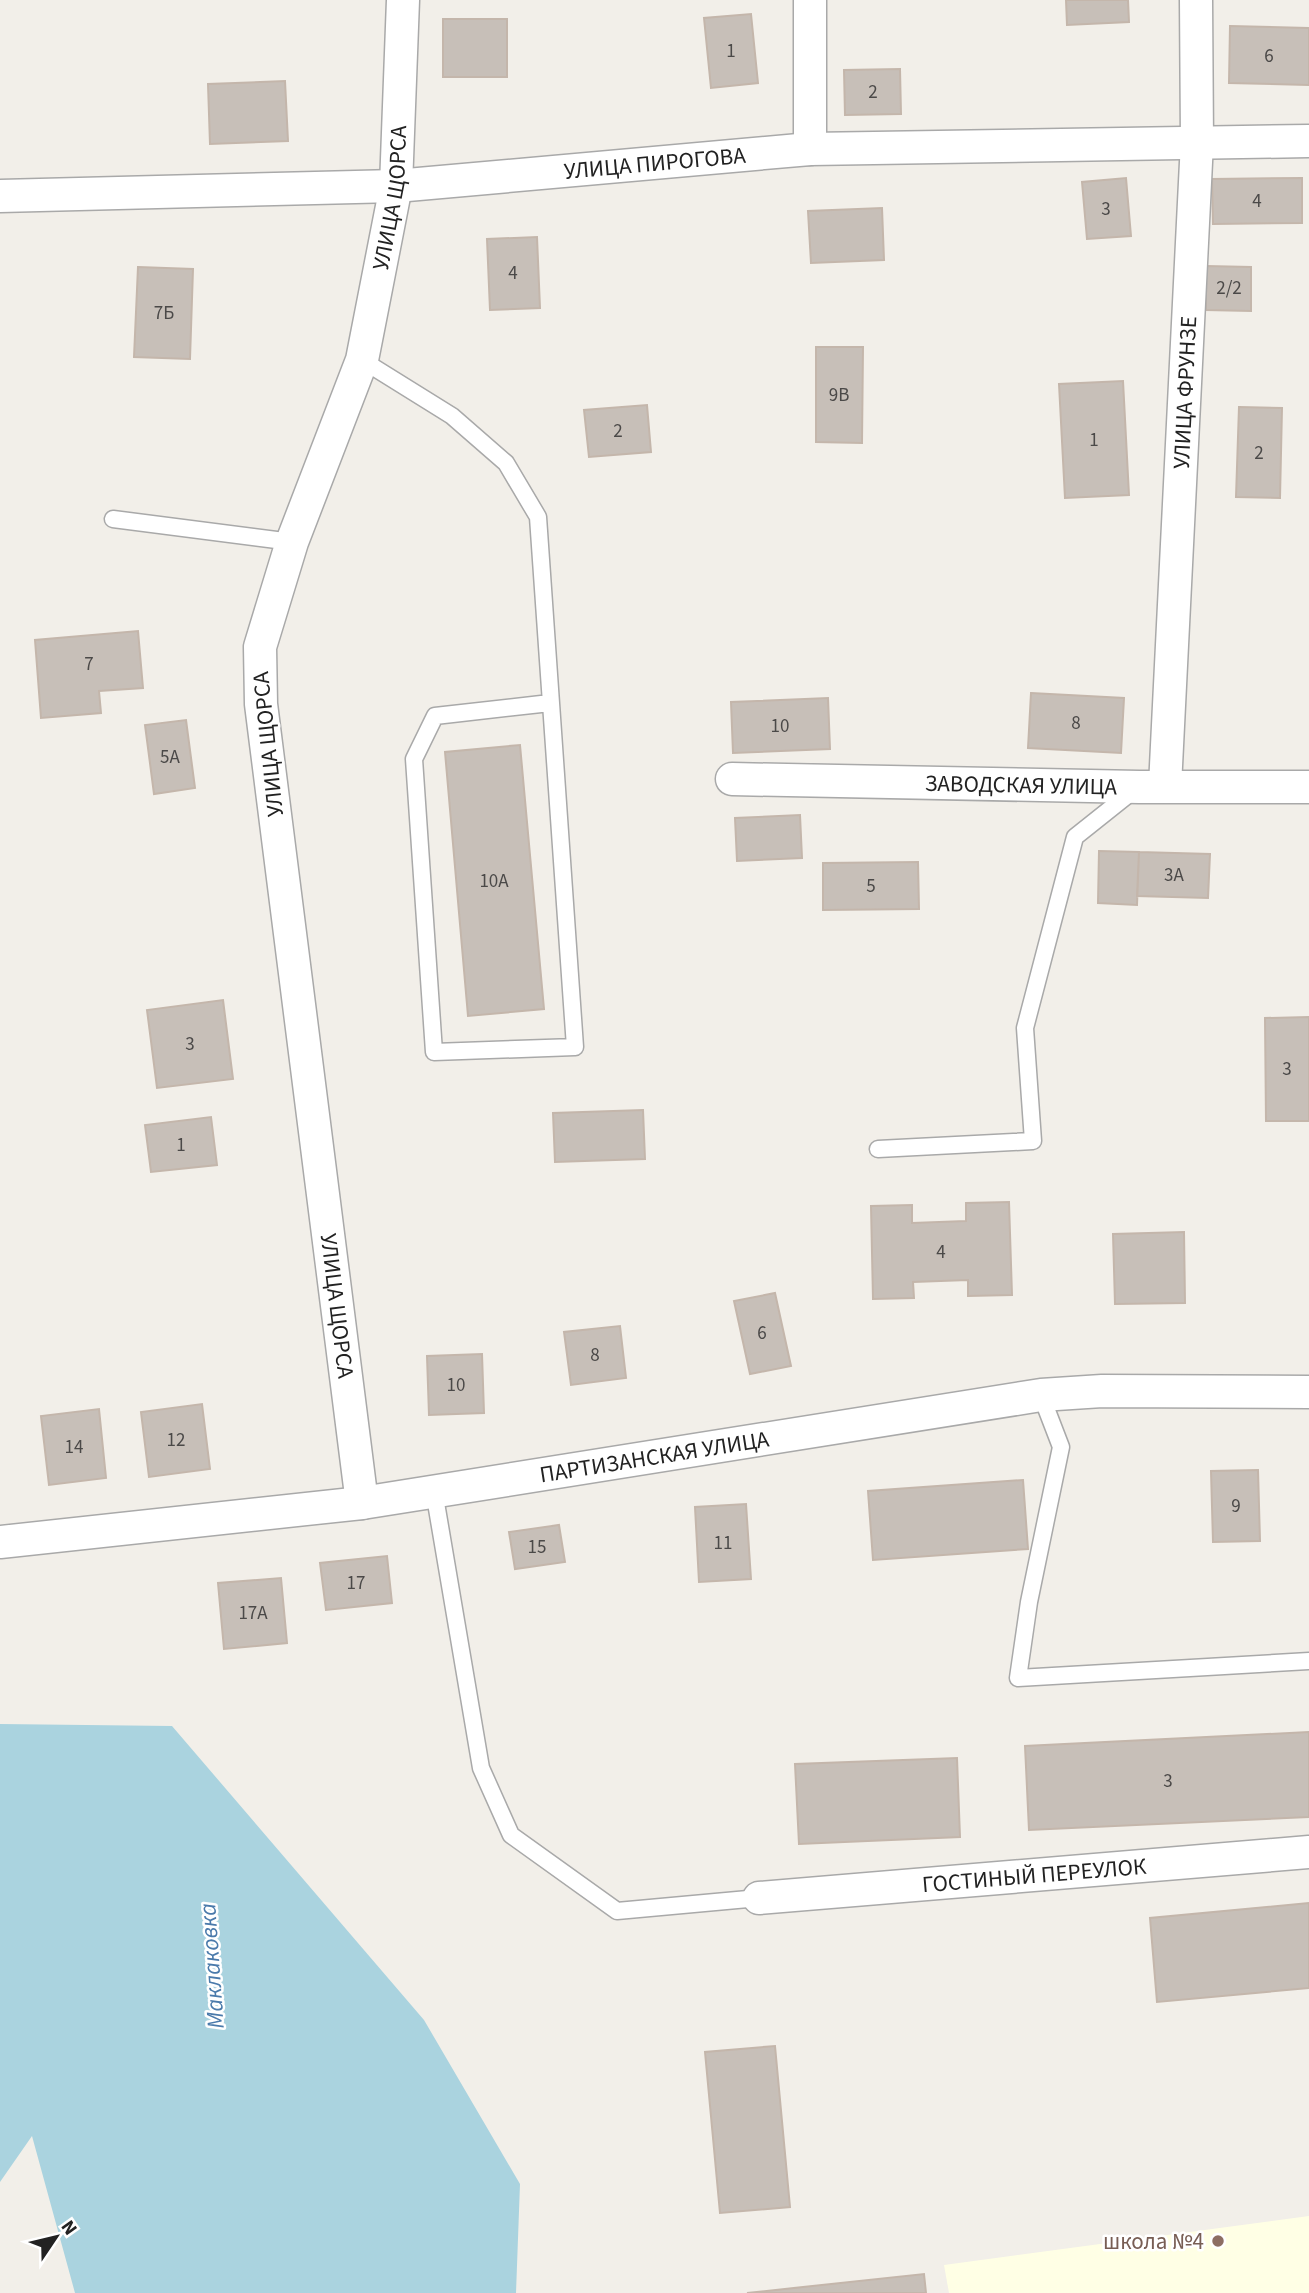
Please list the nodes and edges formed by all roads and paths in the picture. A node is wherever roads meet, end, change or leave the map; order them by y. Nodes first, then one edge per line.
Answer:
1 (403, 0) edge
2 (810, 0) edge
3 (1196, 0) edge
4 (1309, 141) edge
5 (1197, 142) junction
6 (810, 149) junction
7 (396, 186) junction
8 (0, 196) edge
9 (362, 360) junction
10 (113, 519) dead end
11 (292, 542) junction
12 (550, 703) junction
13 (732, 779) dead end
14 (1152, 786) junction
15 (1309, 787) edge
16 (878, 1149) dead end
17 (1309, 1392) edge
18 (1041, 1395) junction
19 (434, 1491) junction
20 (362, 1503) junction
21 (0, 1542) edge
22 (1309, 1661) edge
23 (1309, 1852) edge
24 (759, 1898) joint

1 - 7 street, УЛИЦА ЩОРСА
2 - 6 street
3 - 5 street, УЛИЦА ФРУНЗЕ
4 - 5 street, УЛИЦА ПИРОГОВА
5 - 6 street, УЛИЦА ПИРОГОВА
5 - 14 street, УЛИЦА ФРУНЗЕ
6 - 7 street, УЛИЦА ПИРОГОВА
7 - 8 street, УЛИЦА ПИРОГОВА
7 - 9 street, УЛИЦА ЩОРСА
9 - 11 street, УЛИЦА ЩОРСА
9 - 12 lane
10 - 11 lane
11 - 20 street, УЛИЦА ЩОРСА
12 - 12 lane
13 - 14 street, ЗАВОДСКАЯ УЛИЦА
14 - 15 street, ЗАВОДСКАЯ УЛИЦА
14 - 16 lane
17 - 18 street, ПАРТИЗАНСКАЯ УЛИЦА
18 - 19 street, ПАРТИЗАНСКАЯ УЛИЦА
18 - 22 lane
19 - 20 street, ПАРТИЗАНСКАЯ УЛИЦА
19 - 24 lane
20 - 21 street, ПАРТИЗАНСКАЯ УЛИЦА
23 - 24 street, ГОСТИНЫЙ ПЕРЕУЛОК

